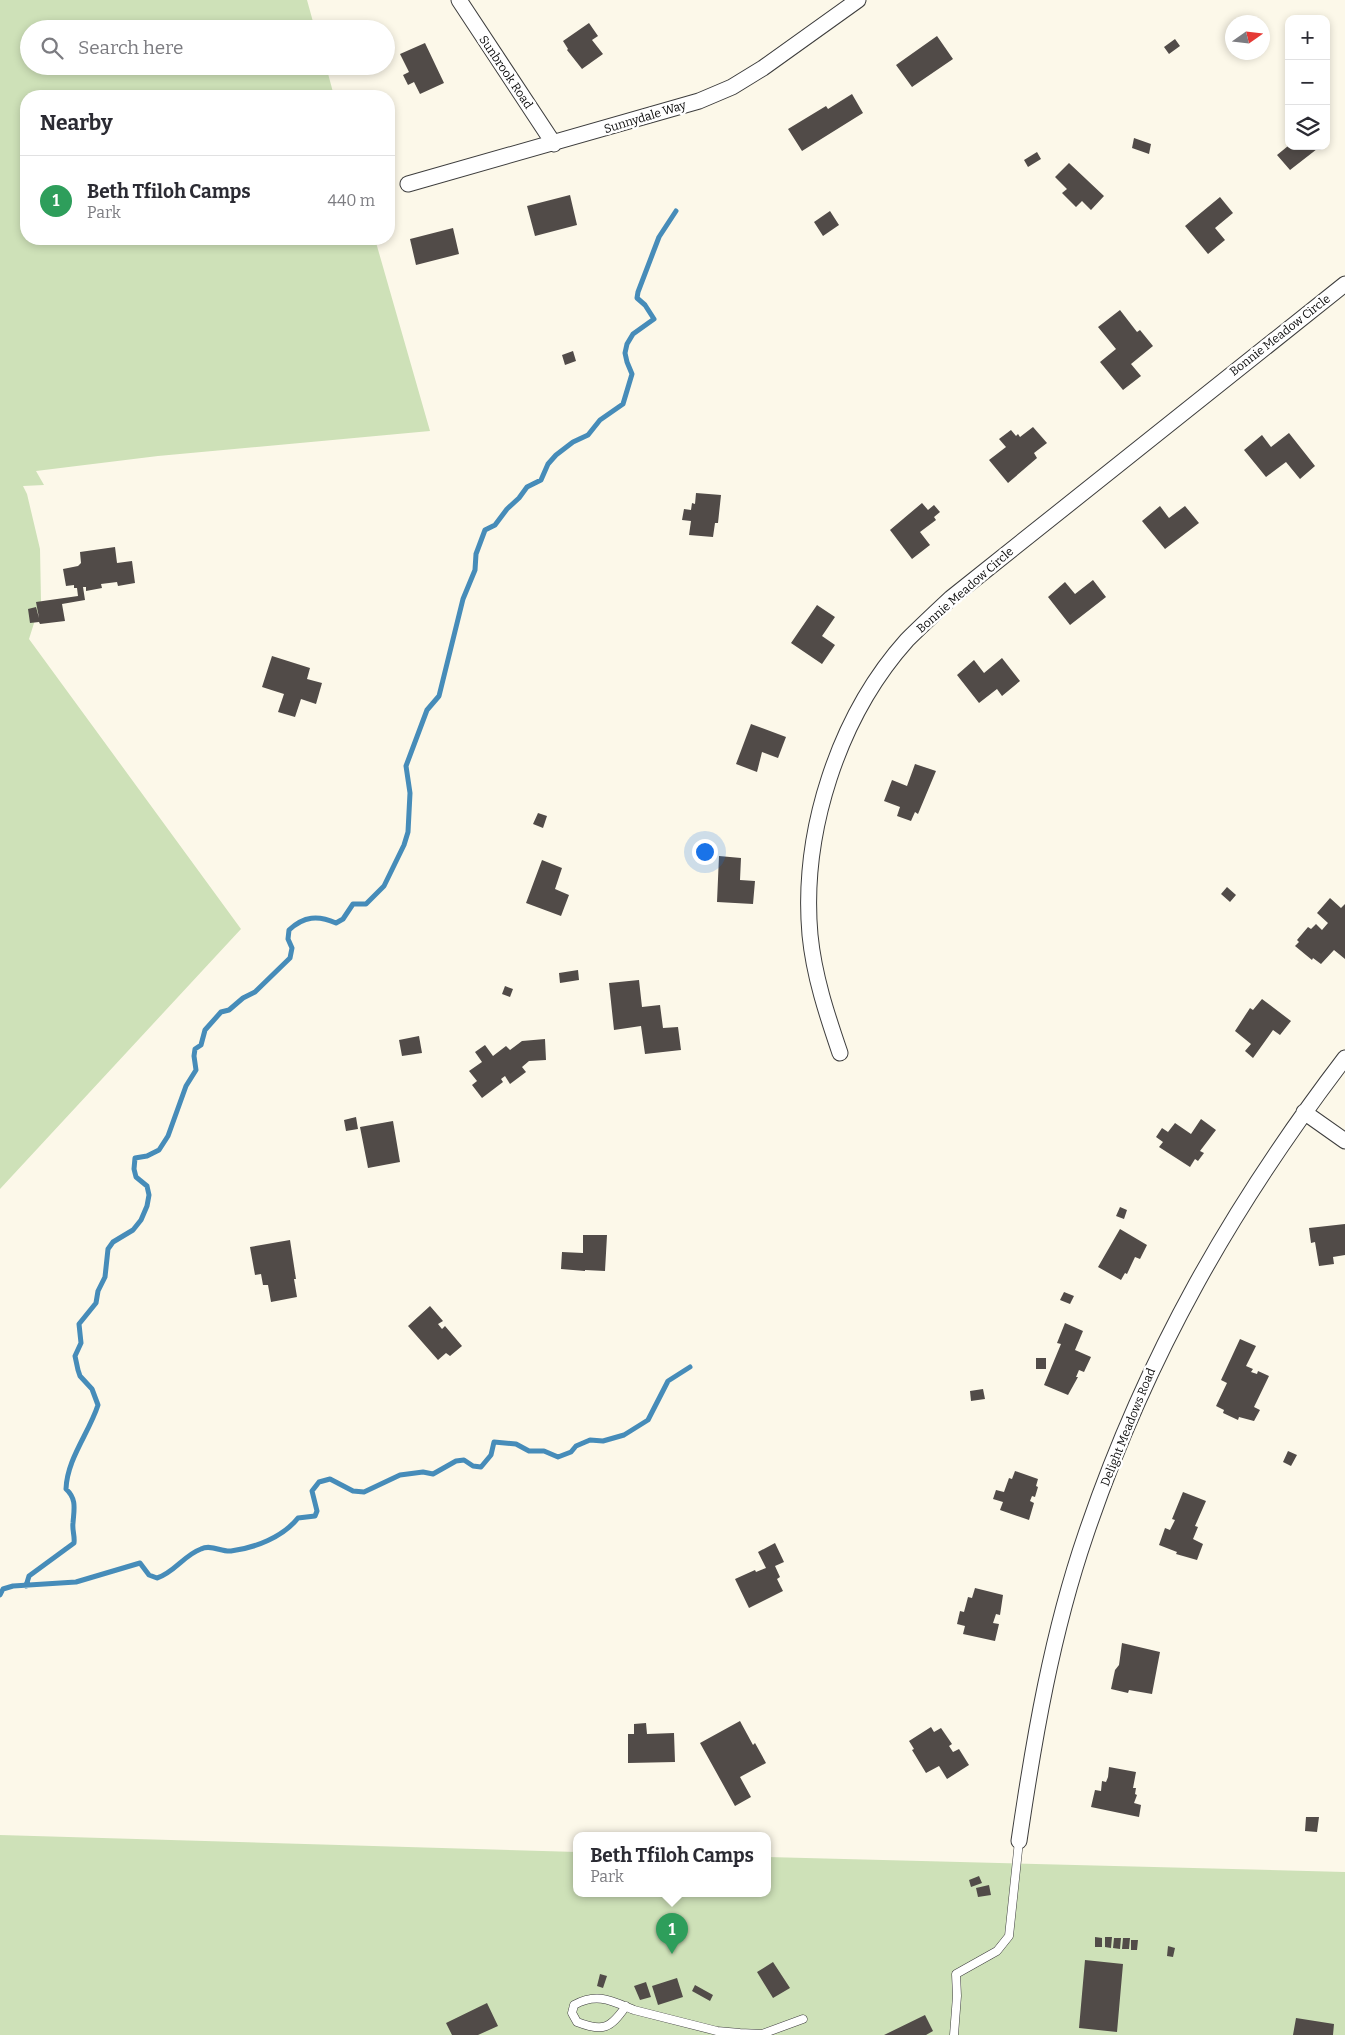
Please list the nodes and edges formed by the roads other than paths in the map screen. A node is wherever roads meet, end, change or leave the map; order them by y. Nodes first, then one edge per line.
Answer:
1 (459, 0) edge
2 (858, 0) edge
3 (554, 144) junction
4 (408, 184) dead end
5 (1345, 284) edge
6 (840, 1053) dead end
7 (1345, 1058) edge
8 (1304, 1112) junction
9 (1345, 1141) edge
10 (1019, 1841) joint
11 (626, 2006) junction
12 (804, 2019) dead end
13 (954, 2035) edge

1 - 3 street, Sunbrook Road
2 - 3 street, Sunnydale Way
3 - 4 street, Sunnydale Way
5 - 6 street, Bonnie Meadow Circle
7 - 8 street, Delight Meadows Road
8 - 9 street
8 - 10 street, Delight Meadows Road
10 - 13 lane
11 - 11 lane
11 - 12 lane

